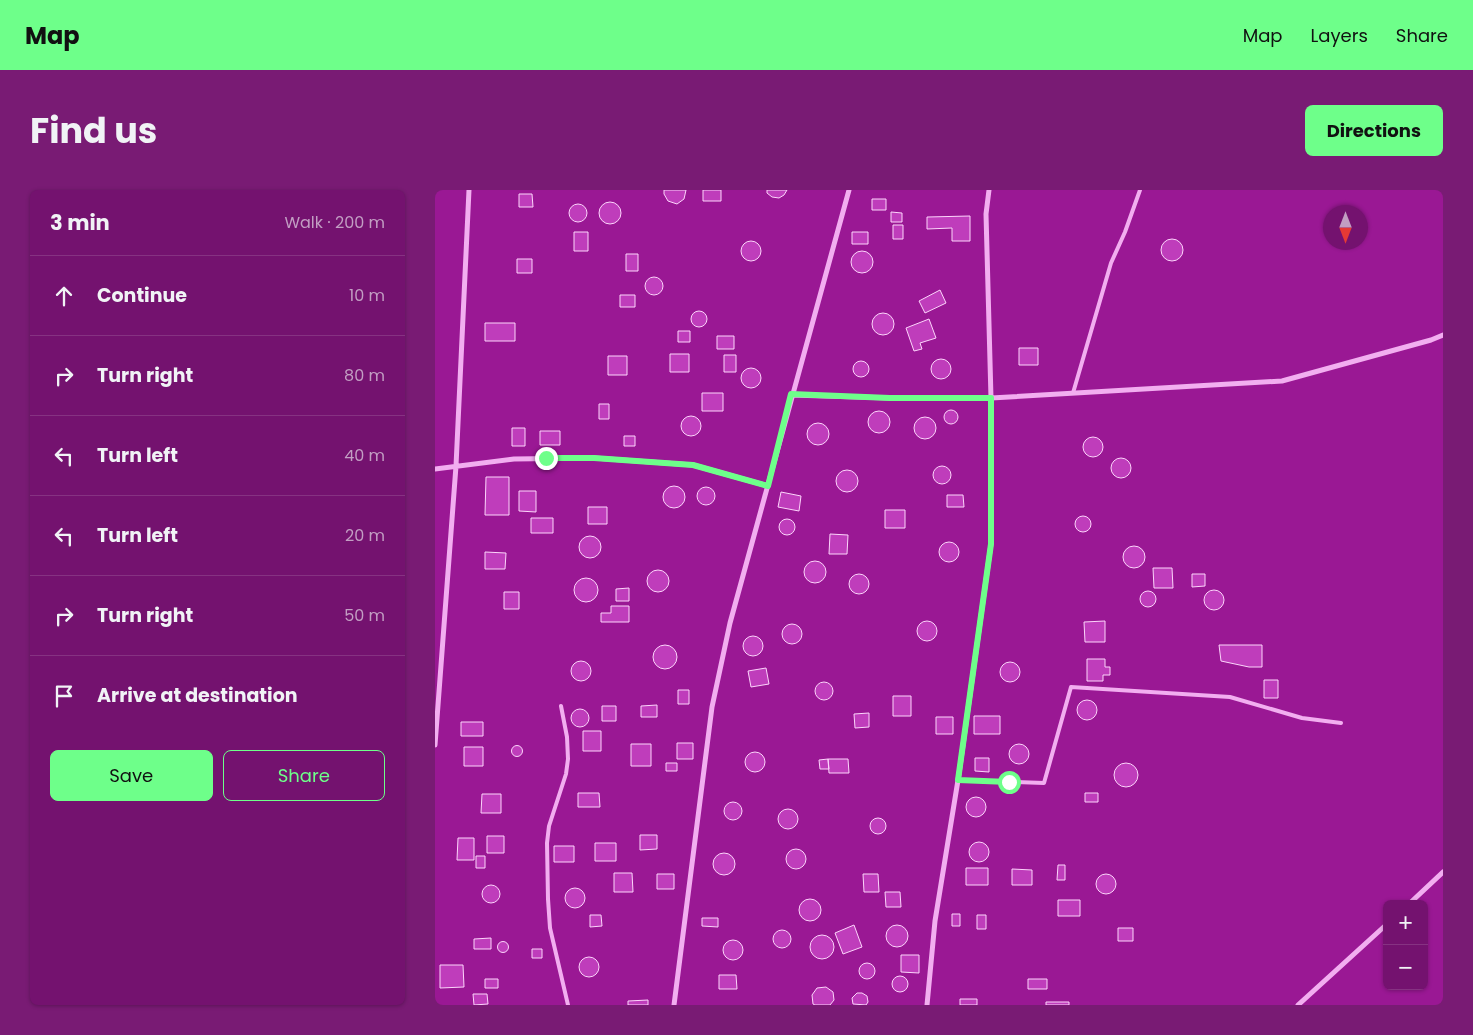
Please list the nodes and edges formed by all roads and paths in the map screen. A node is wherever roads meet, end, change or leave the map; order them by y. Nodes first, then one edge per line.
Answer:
1 (469, 190) edge
2 (849, 190) edge
3 (989, 190) edge
4 (1140, 190) edge
5 (1443, 335) edge
6 (1073, 393) junction
7 (791, 394) junction
8 (991, 398) junction
9 (455, 466) junction
10 (435, 469) edge
11 (768, 486) junction
12 (561, 706) dead end
13 (1341, 723) dead end
14 (435, 745) edge
15 (958, 780) junction
16 (1443, 872) edge
17 (1413, 900) edge
18 (1383, 928) edge
19 (567, 1005) edge
20 (674, 1005) edge
21 (927, 1005) edge
22 (1299, 1005) edge

1 - 9 street
2 - 7 street
3 - 8 street
4 - 6 lane
5 - 6 street
6 - 8 street
7 - 8 street
7 - 11 street
8 - 15 street
9 - 10 street
9 - 11 street
9 - 14 street
11 - 20 street
12 - 19 lane
13 - 15 lane
15 - 21 street
16 - 17 street
18 - 22 street

